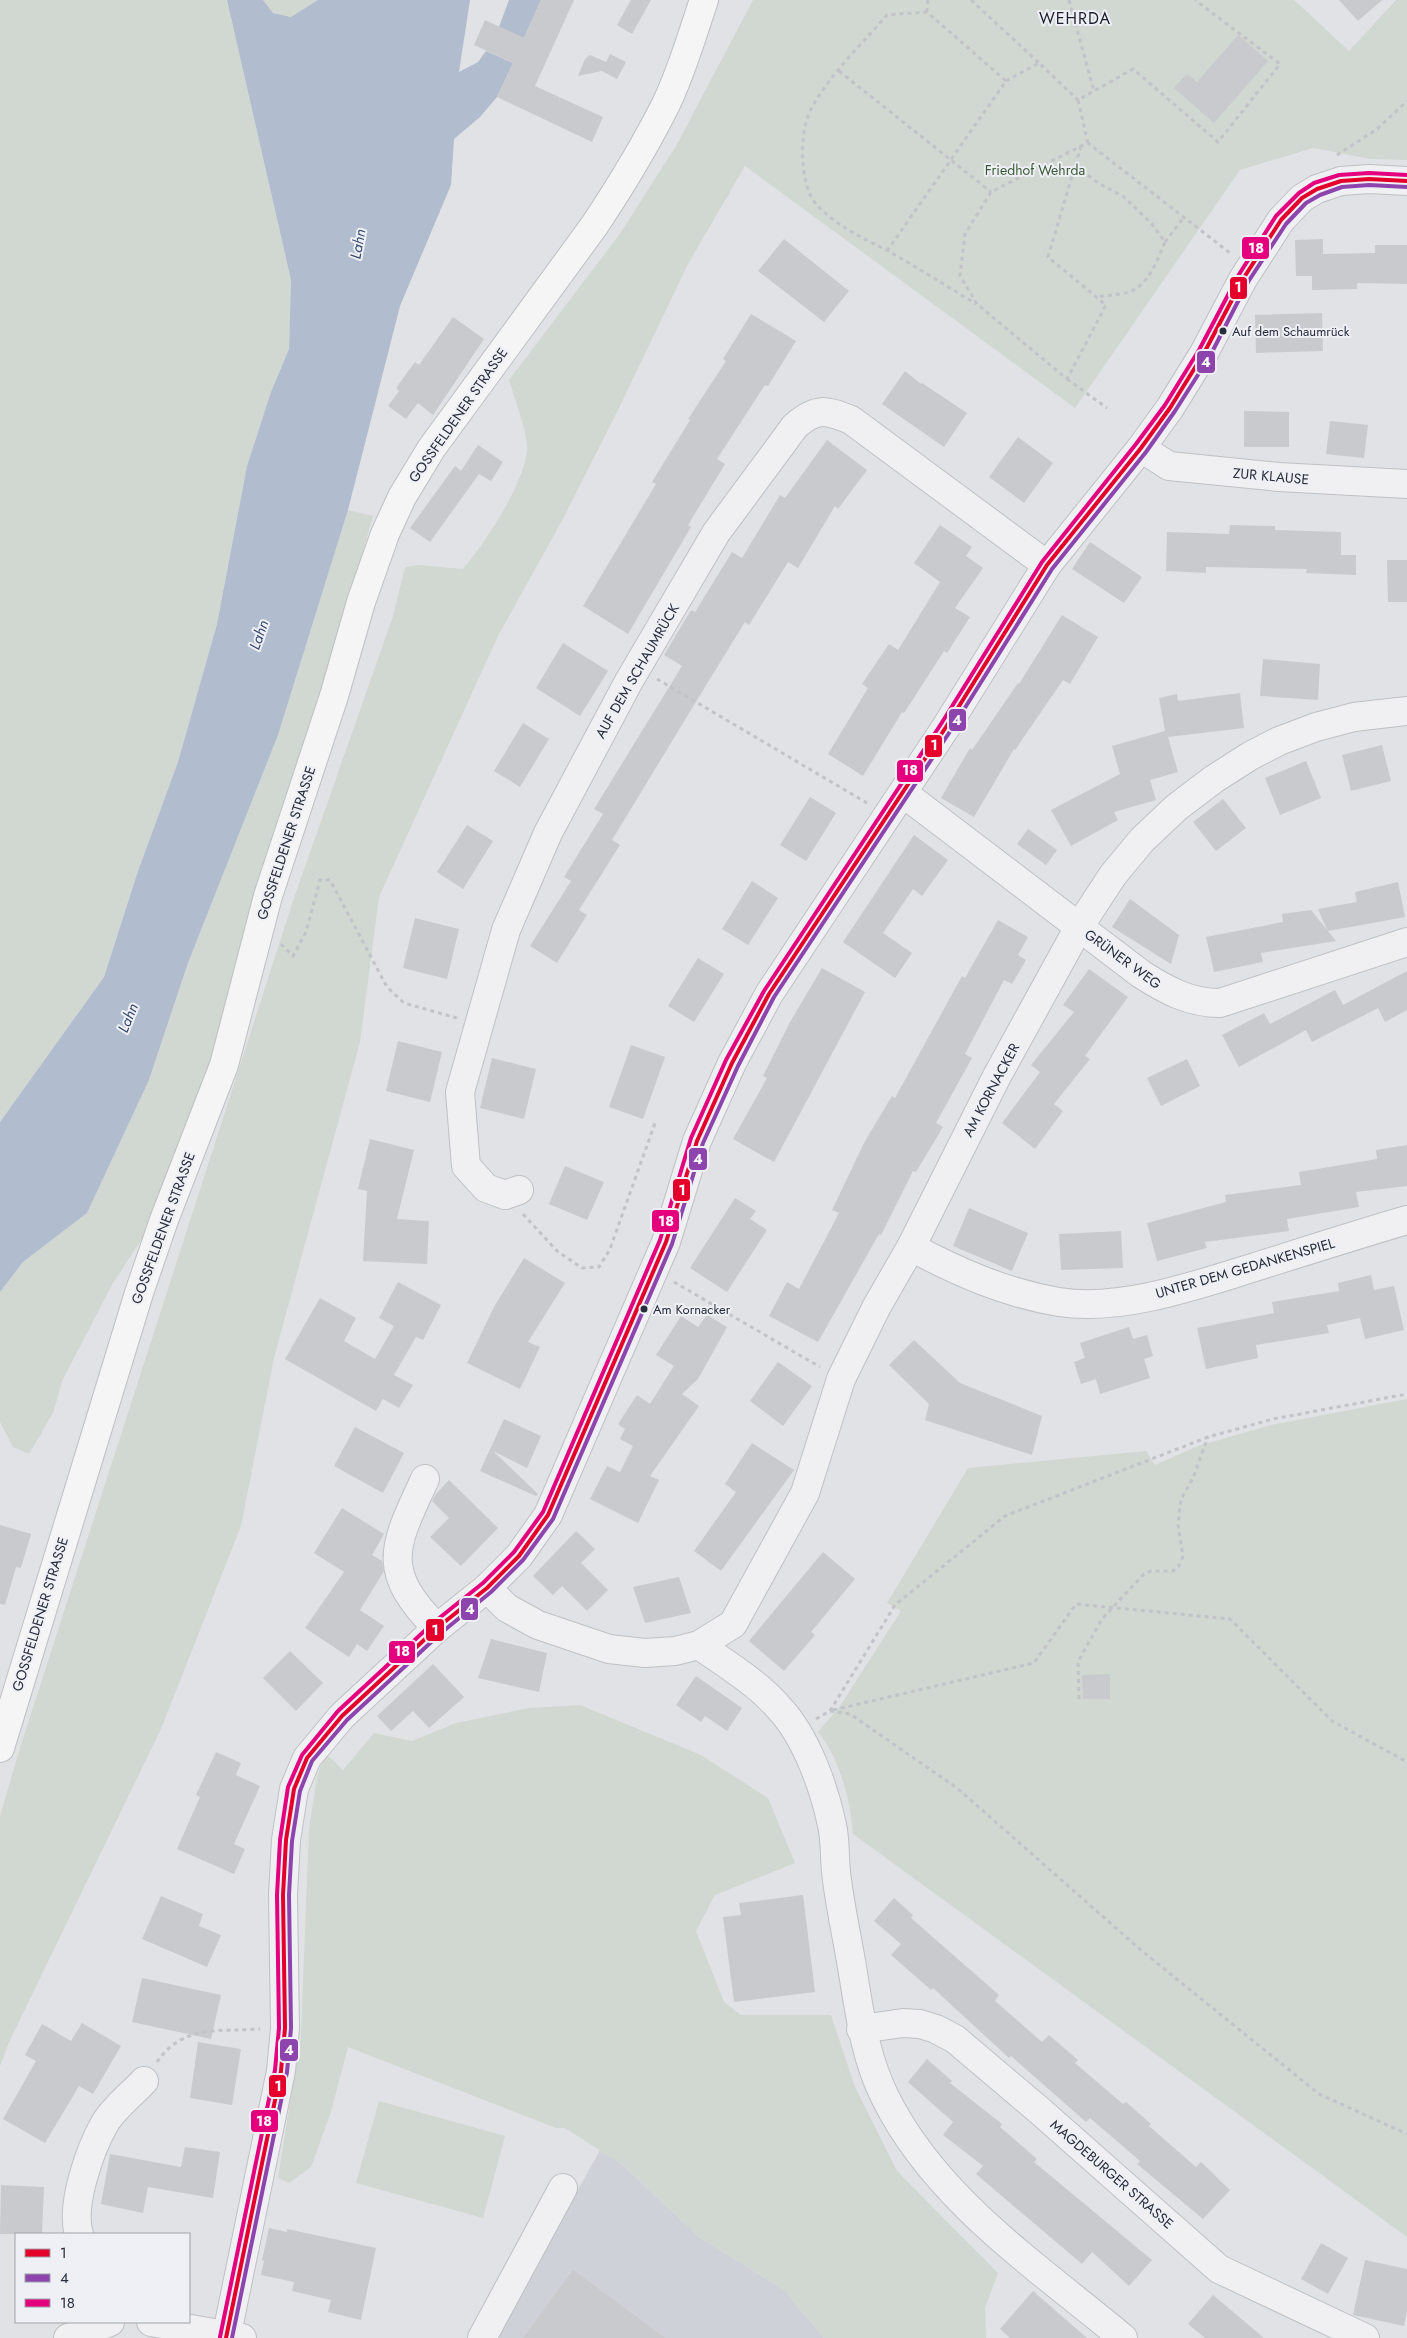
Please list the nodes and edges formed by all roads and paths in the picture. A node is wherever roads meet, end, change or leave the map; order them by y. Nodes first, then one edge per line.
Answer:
1 (704, 0) edge
2 (928, 0) edge
3 (971, 0) edge
4 (1069, 0) edge
5 (1195, 0) edge
6 (927, 12) junction
7 (1039, 63) junction
8 (839, 71) junction
9 (1006, 81) junction
10 (1094, 91) junction
11 (1078, 100) junction
12 (1407, 101) edge
13 (1088, 143) junction
14 (1082, 146) junction
15 (1334, 158) dead end
16 (952, 159) junction
17 (1076, 166) junction
18 (1407, 180) edge
19 (991, 192) junction
20 (1184, 217) junction
21 (1165, 242) junction
22 (887, 251) junction
23 (1249, 269) junction
24 (1097, 298) junction
25 (977, 304) junction
26 (1067, 378) junction
27 (1107, 408) dead end
28 (1141, 448) junction
29 (1407, 484) edge
30 (1047, 565) junction
31 (638, 667) junction
32 (1407, 711) edge
33 (903, 793) junction
34 (888, 816) junction
35 (1080, 927) junction
36 (278, 934) dead end
37 (1407, 942) edge
38 (480, 1024) junction
39 (655, 1124) dead end
40 (512, 1192) joint
41 (1407, 1220) edge
42 (911, 1247) junction
43 (654, 1271) junction
44 (841, 1379) junction
45 (1407, 1394) edge
46 (1208, 1437) junction
47 (425, 1478) dead end
48 (487, 1588) junction
49 (1114, 1608) junction
50 (437, 1628) junction
51 (700, 1645) junction
52 (1079, 1698) dead end
53 (830, 1711) junction
54 (796, 1730) junction
55 (0, 1748) edge
56 (1407, 1762) edge
57 (862, 2029) junction
58 (250, 2030) dead end
59 (144, 2081) joint
60 (1407, 2134) edge
61 (563, 2188) dead end
62 (79, 2233) edge
63 (107, 2323) edge
64 (156, 2323) edge
65 (232, 2337) edge
66 (68, 2338) edge
67 (482, 2338) edge
68 (1124, 2338) edge
69 (1365, 2338) edge

1 - 55 main road, GOSSFELDENER STRASSE
2 - 6 path
3 - 7 path
4 - 10 path
5 - 10 path
6 - 8 path
6 - 9 path
7 - 9 path
7 - 11 path
8 - 16 path
8 - 22 path
9 - 16 path
10 - 11 path
11 - 13 path
12 - 15 path
13 - 14 path
13 - 20 path
14 - 17 path
14 - 19 path
16 - 19 path
16 - 22 path
17 - 21 path
17 - 24 path
18 - 23 street
19 - 25 path
20 - 21 path
20 - 23 path
21 - 24 path
22 - 25 path
23 - 28 street
24 - 26 path
25 - 26 path
26 - 27 path
28 - 29 street, ZUR KLAUSE
28 - 30 street
30 - 31 street, AUF DEM SCHAUMRÜCK
30 - 33 street
31 - 34 path
31 - 38 street, AUF DEM SCHAUMRÜCK
32 - 35 street, AM KORNACKER
33 - 34 street
33 - 35 street, GRÜNER WEG
34 - 43 street
35 - 37 street, GRÜNER WEG
35 - 42 street, AM KORNACKER
36 - 38 path
38 - 40 street, AUF DEM SCHAUMRÜCK
39 - 40 path
41 - 42 street, UNTER DEM GEDANKENSPIEL
42 - 44 street, AM KORNACKER
43 - 44 path
43 - 48 street
44 - 51 street, AM KORNACKER
45 - 46 path
46 - 49 path
46 - 53 path
47 - 50 street
48 - 50 street
48 - 51 street, AM KORNACKER
49 - 52 path
49 - 53 path
49 - 56 path
50 - 65 street
51 - 54 street
53 - 54 path
53 - 60 path
54 - 57 street
57 - 68 street
57 - 69 street, MAGDEBURGER STRASSE
58 - 59 path
59 - 62 street
61 - 67 street
63 - 66 street
64 - 65 street

